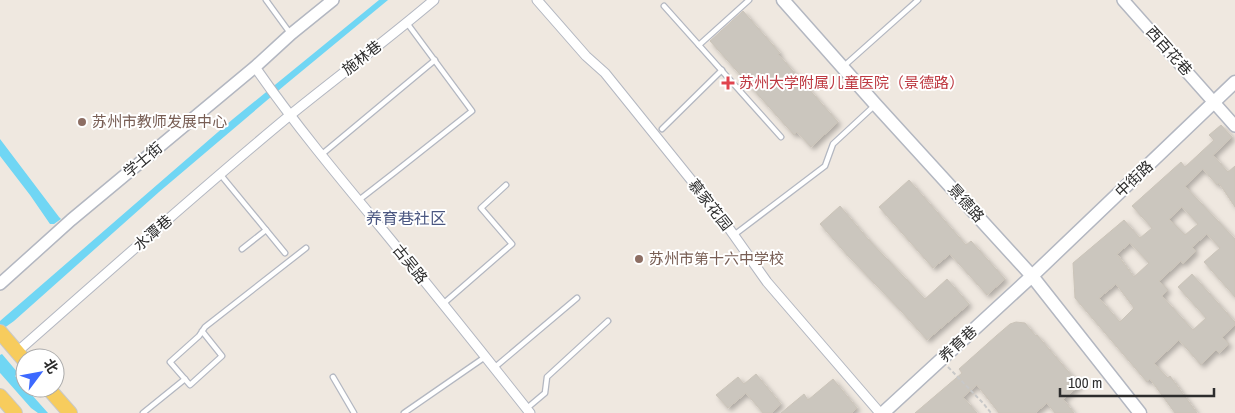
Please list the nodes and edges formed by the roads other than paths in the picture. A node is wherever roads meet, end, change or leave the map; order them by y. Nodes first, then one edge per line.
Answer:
1 (266, 0) edge
2 (333, 0) edge
3 (434, 0) edge
4 (537, 0) edge
5 (749, 0) edge
6 (783, 0) edge
7 (918, 0) edge
8 (1123, 0) edge
9 (664, 6) dead end
10 (407, 23) junction
11 (291, 34) junction
12 (700, 46) junction
13 (435, 60) junction
14 (843, 67) junction
15 (722, 70) junction
16 (259, 72) junction
17 (1235, 82) edge
18 (1214, 102) junction
19 (876, 105) junction
20 (290, 115) junction
21 (1235, 126) edge
22 (662, 129) dead end
23 (781, 137) dead end
24 (321, 155) junction
25 (220, 174) junction
26 (506, 185) dead end
27 (358, 200) junction
28 (266, 230) junction
29 (734, 235) junction
30 (306, 248) dead end
31 (242, 249) dead end
32 (285, 253) dead end
33 (1032, 276) junction
34 (0, 284) edge
35 (577, 298) dead end
36 (443, 304) junction
37 (608, 321) dead end
38 (202, 331) junction
39 (0, 333) edge
40 (30, 348) edge
41 (15, 349) edge
42 (485, 357) junction
43 (494, 368) junction
44 (333, 377) dead end
45 (185, 379) junction
46 (0, 396) edge
47 (57, 398) edge
48 (528, 411) edge
49 (15, 413) edge
50 (70, 413) edge
51 (143, 413) edge
52 (354, 413) edge
53 (404, 413) edge
54 (880, 413) edge
55 (883, 413) edge
56 (1140, 413) edge

1 - 11 lane
2 - 11 street, 学士街
3 - 10 street, 施林巷
4 - 29 street, 慕家花园
5 - 12 lane
6 - 14 main road, 景德路
7 - 14 lane
8 - 18 street, 西百花巷
9 - 12 lane
10 - 13 lane
10 - 20 street, 施林巷
11 - 16 street, 学士街
12 - 15 lane
13 - 24 lane
13 - 27 lane
14 - 19 main road, 景德路
15 - 22 lane
15 - 23 lane
16 - 20 street, 古吴路
16 - 34 street, 学士街
17 - 18 main road, 中街路
18 - 21 street, 西百花巷
18 - 33 main road, 中街路
19 - 29 lane
19 - 33 main road, 景德路
20 - 24 street, 古吴路
20 - 25 street, 水潭巷
24 - 27 street, 古吴路
25 - 28 lane
25 - 40 street, 水潭巷
26 - 36 lane
27 - 36 street, 古吴路
28 - 31 lane
28 - 32 lane
29 - 54 street, 慕家花园
30 - 38 lane
33 - 55 main road, 养育巷
33 - 56 main road, 景德路
35 - 43 lane
36 - 42 street, 古吴路
37 - 48 lane
38 - 45 lane
38 - 45 lane
39 - 41 main road
42 - 43 street, 古吴路
42 - 53 lane
43 - 48 street, 古吴路
44 - 52 lane
45 - 51 lane
46 - 49 main road
47 - 50 main road

